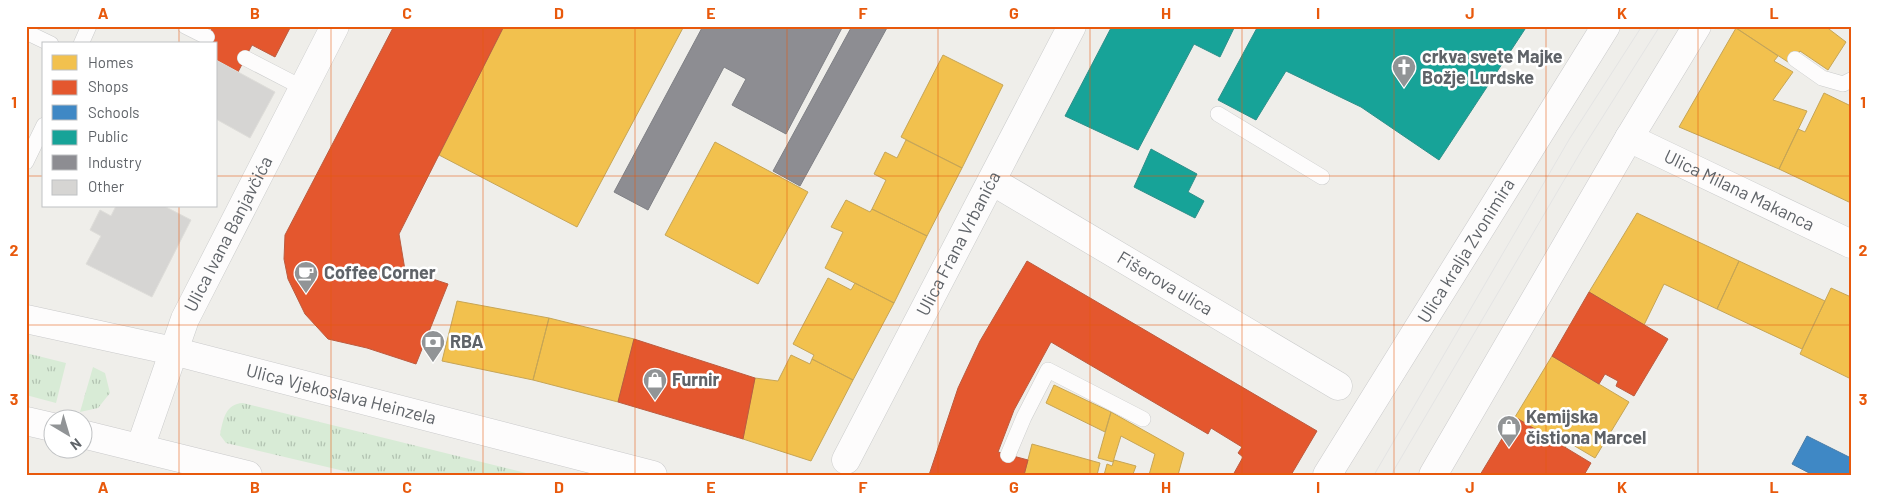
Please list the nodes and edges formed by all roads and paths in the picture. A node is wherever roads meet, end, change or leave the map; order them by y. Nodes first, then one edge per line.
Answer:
1 (89, 26) edge
2 (185, 26) edge
3 (335, 26) edge
4 (1072, 26) edge
5 (1606, 26) edge
6 (1697, 26) edge
7 (26, 32) edge
8 (207, 38) dead end
9 (47, 42) edge
10 (82, 42) edge
11 (245, 58) dead end
12 (1795, 59) dead end
13 (1851, 80) edge
14 (303, 88) junction
15 (1218, 114) dead end
16 (42, 129) edge
17 (1629, 138) junction
18 (26, 162) edge
19 (1322, 177) dead end
20 (992, 181) junction
21 (1851, 244) edge
22 (26, 320) edge
23 (173, 351) junction
24 (1338, 386) dead end
25 (1143, 419) dead end
26 (26, 421) edge
27 (42, 425) edge
28 (92, 436) edge
29 (140, 448) junction
30 (1008, 454) dead end
31 (846, 460) dead end
32 (242, 474) edge
33 (653, 475) edge
34 (1327, 475) edge
35 (1433, 475) edge

1 - 10 lane
2 - 8 lane
3 - 14 main road, Ulica Ivana Banjavčića
4 - 20 main road, Ulica Frana Vrbanića
5 - 34 main road, Ulica kralja Zvonimira
6 - 17 main road
7 - 9 lane
11 - 14 lane
12 - 13 lane
14 - 23 main road, Ulica Ivana Banjavčića
15 - 19 lane
16 - 18 lane
17 - 21 main road, Ulica Milana Makanca
17 - 35 main road
20 - 24 main road, Fišerova ulica
20 - 31 main road, Ulica Frana Vrbanića
22 - 23 main road, Ulica Vjekoslava Heinzela
23 - 29 main road, Ulica Ivana Banjavčića
23 - 33 main road, Ulica Vjekoslava Heinzela
25 - 30 lane
26 - 27 main road
28 - 29 main road
29 - 32 main road

